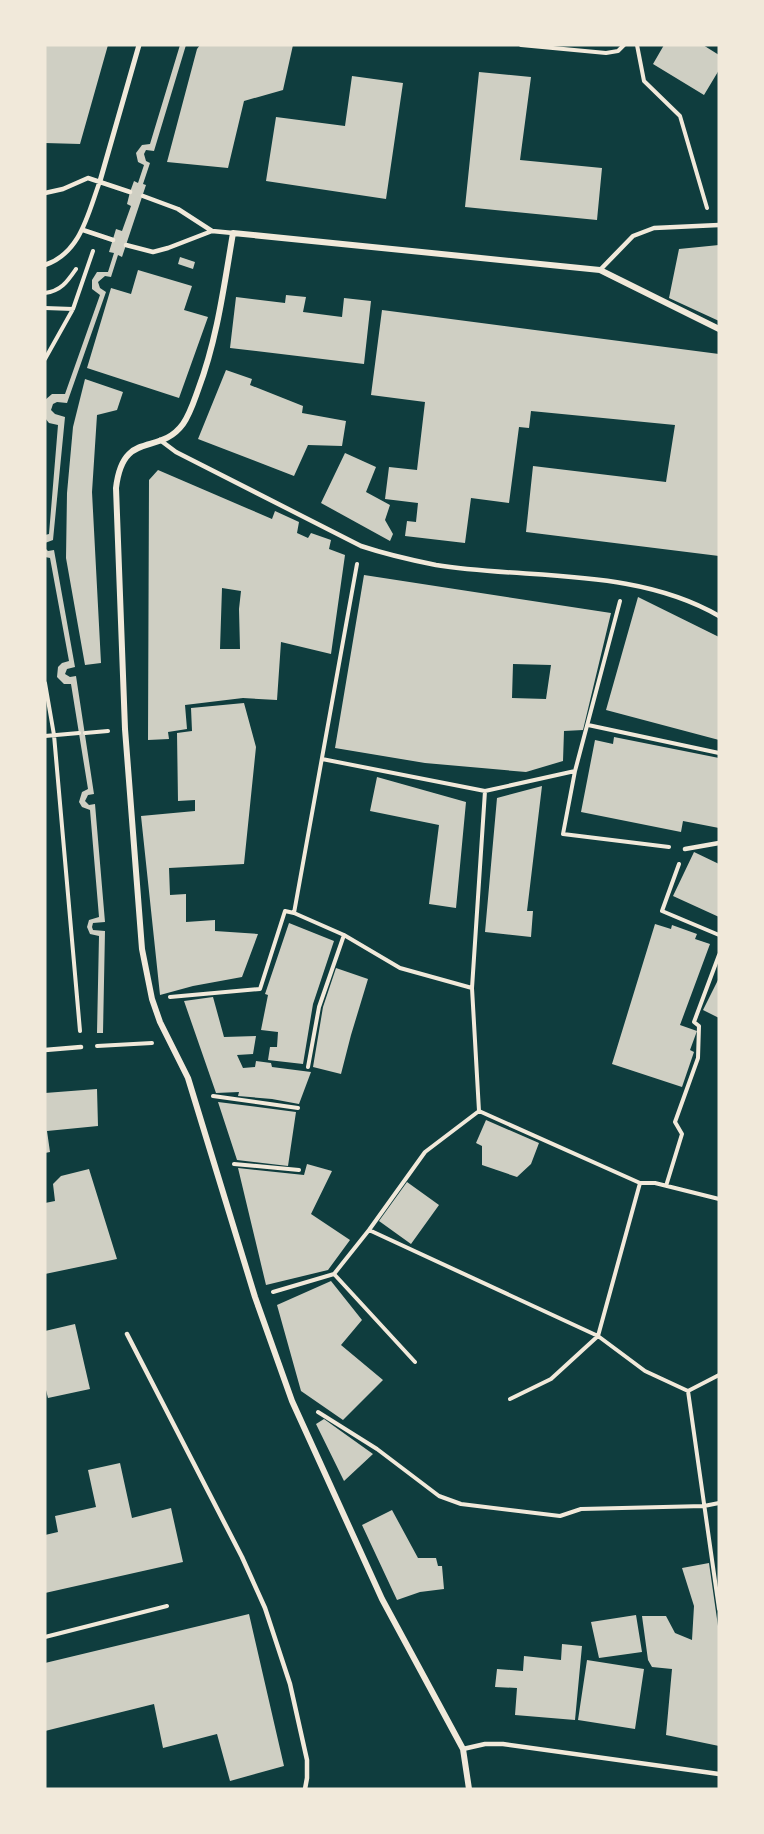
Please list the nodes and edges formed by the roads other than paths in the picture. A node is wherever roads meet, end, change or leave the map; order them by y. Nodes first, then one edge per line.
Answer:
1 (139, 45) edge
2 (99, 181) junction
3 (130, 192) dead end
4 (45, 193) edge
5 (142, 196) dead end
6 (719, 225) edge
7 (82, 230) junction
8 (212, 231) junction
9 (233, 233) junction
10 (113, 240) dead end
11 (126, 245) dead end
12 (45, 266) edge
13 (600, 270) junction
14 (719, 328) edge
15 (160, 440) junction
16 (719, 616) edge
17 (719, 843) edge
18 (685, 849) road end
19 (81, 1047) road end
20 (45, 1050) edge
21 (127, 1334) dead end
22 (463, 1749) junction
23 (719, 1774) edge
24 (304, 1789) edge
25 (469, 1789) edge

1 - 2 street
2 - 3 lane
2 - 4 lane
2 - 7 lane
5 - 8 lane
6 - 13 lane
7 - 10 lane
7 - 12 lane
8 - 9 lane
8 - 11 lane
9 - 13 street
9 - 15 street
13 - 14 street
15 - 16 lane
15 - 22 street
17 - 18 lane
19 - 20 lane
21 - 24 lane
22 - 23 lane
22 - 25 street

